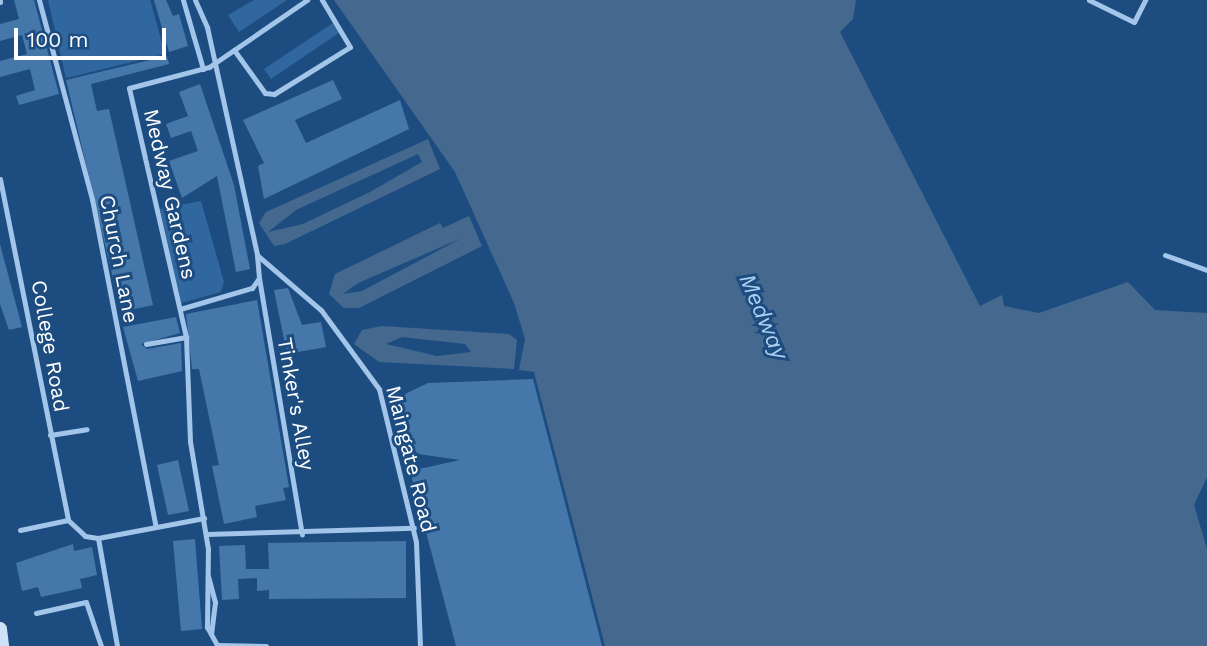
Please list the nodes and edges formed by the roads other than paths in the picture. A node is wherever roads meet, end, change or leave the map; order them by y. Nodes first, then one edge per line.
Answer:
1 (39, 0) edge
2 (183, 0) edge
3 (195, 0) edge
4 (307, 0) edge
5 (322, 0) edge
6 (1089, 0) edge
7 (1145, 0) edge
8 (234, 50) junction
9 (211, 65) junction
10 (202, 69) junction
11 (0, 179) edge
12 (257, 255) junction
13 (1165, 255) dead end
14 (1207, 270) edge
15 (259, 278) junction
16 (180, 309) junction
17 (186, 337) junction
18 (146, 344) dead end
19 (87, 429) dead end
20 (50, 435) junction
21 (204, 518) junction
22 (68, 520) junction
23 (156, 527) junction
24 (414, 528) junction
25 (20, 530) dead end
26 (206, 534) junction
27 (302, 534) junction
28 (99, 538) junction
29 (208, 576) junction
30 (36, 614) dead end
31 (0, 629) edge
32 (211, 633) junction
33 (2, 646) edge
34 (101, 646) edge
35 (117, 646) edge
36 (266, 646) edge
37 (420, 646) edge

1 - 23 lane, Church Lane
2 - 10 lane
3 - 9 lane
4 - 8 lane, Medway Gardens
5 - 8 lane
6 - 7 lane
8 - 9 lane, Medway Gardens
9 - 10 lane, Medway Gardens
9 - 12 lane
10 - 16 lane, Medway Gardens
11 - 20 lane, College Road
12 - 15 lane, Tinker's Alley
12 - 24 lane, Maingate Road
13 - 14 lane
15 - 16 lane
15 - 27 lane, Tinker's Alley
16 - 17 lane
17 - 18 lane
17 - 21 lane
19 - 20 lane
20 - 22 lane, College Road
21 - 23 lane
21 - 26 lane
22 - 25 lane
22 - 28 lane
23 - 28 lane
24 - 27 lane
24 - 37 lane, Maingate Road
26 - 27 lane
26 - 29 lane
28 - 35 lane
29 - 32 lane
29 - 32 lane
30 - 34 lane
31 - 33 street
32 - 36 lane

